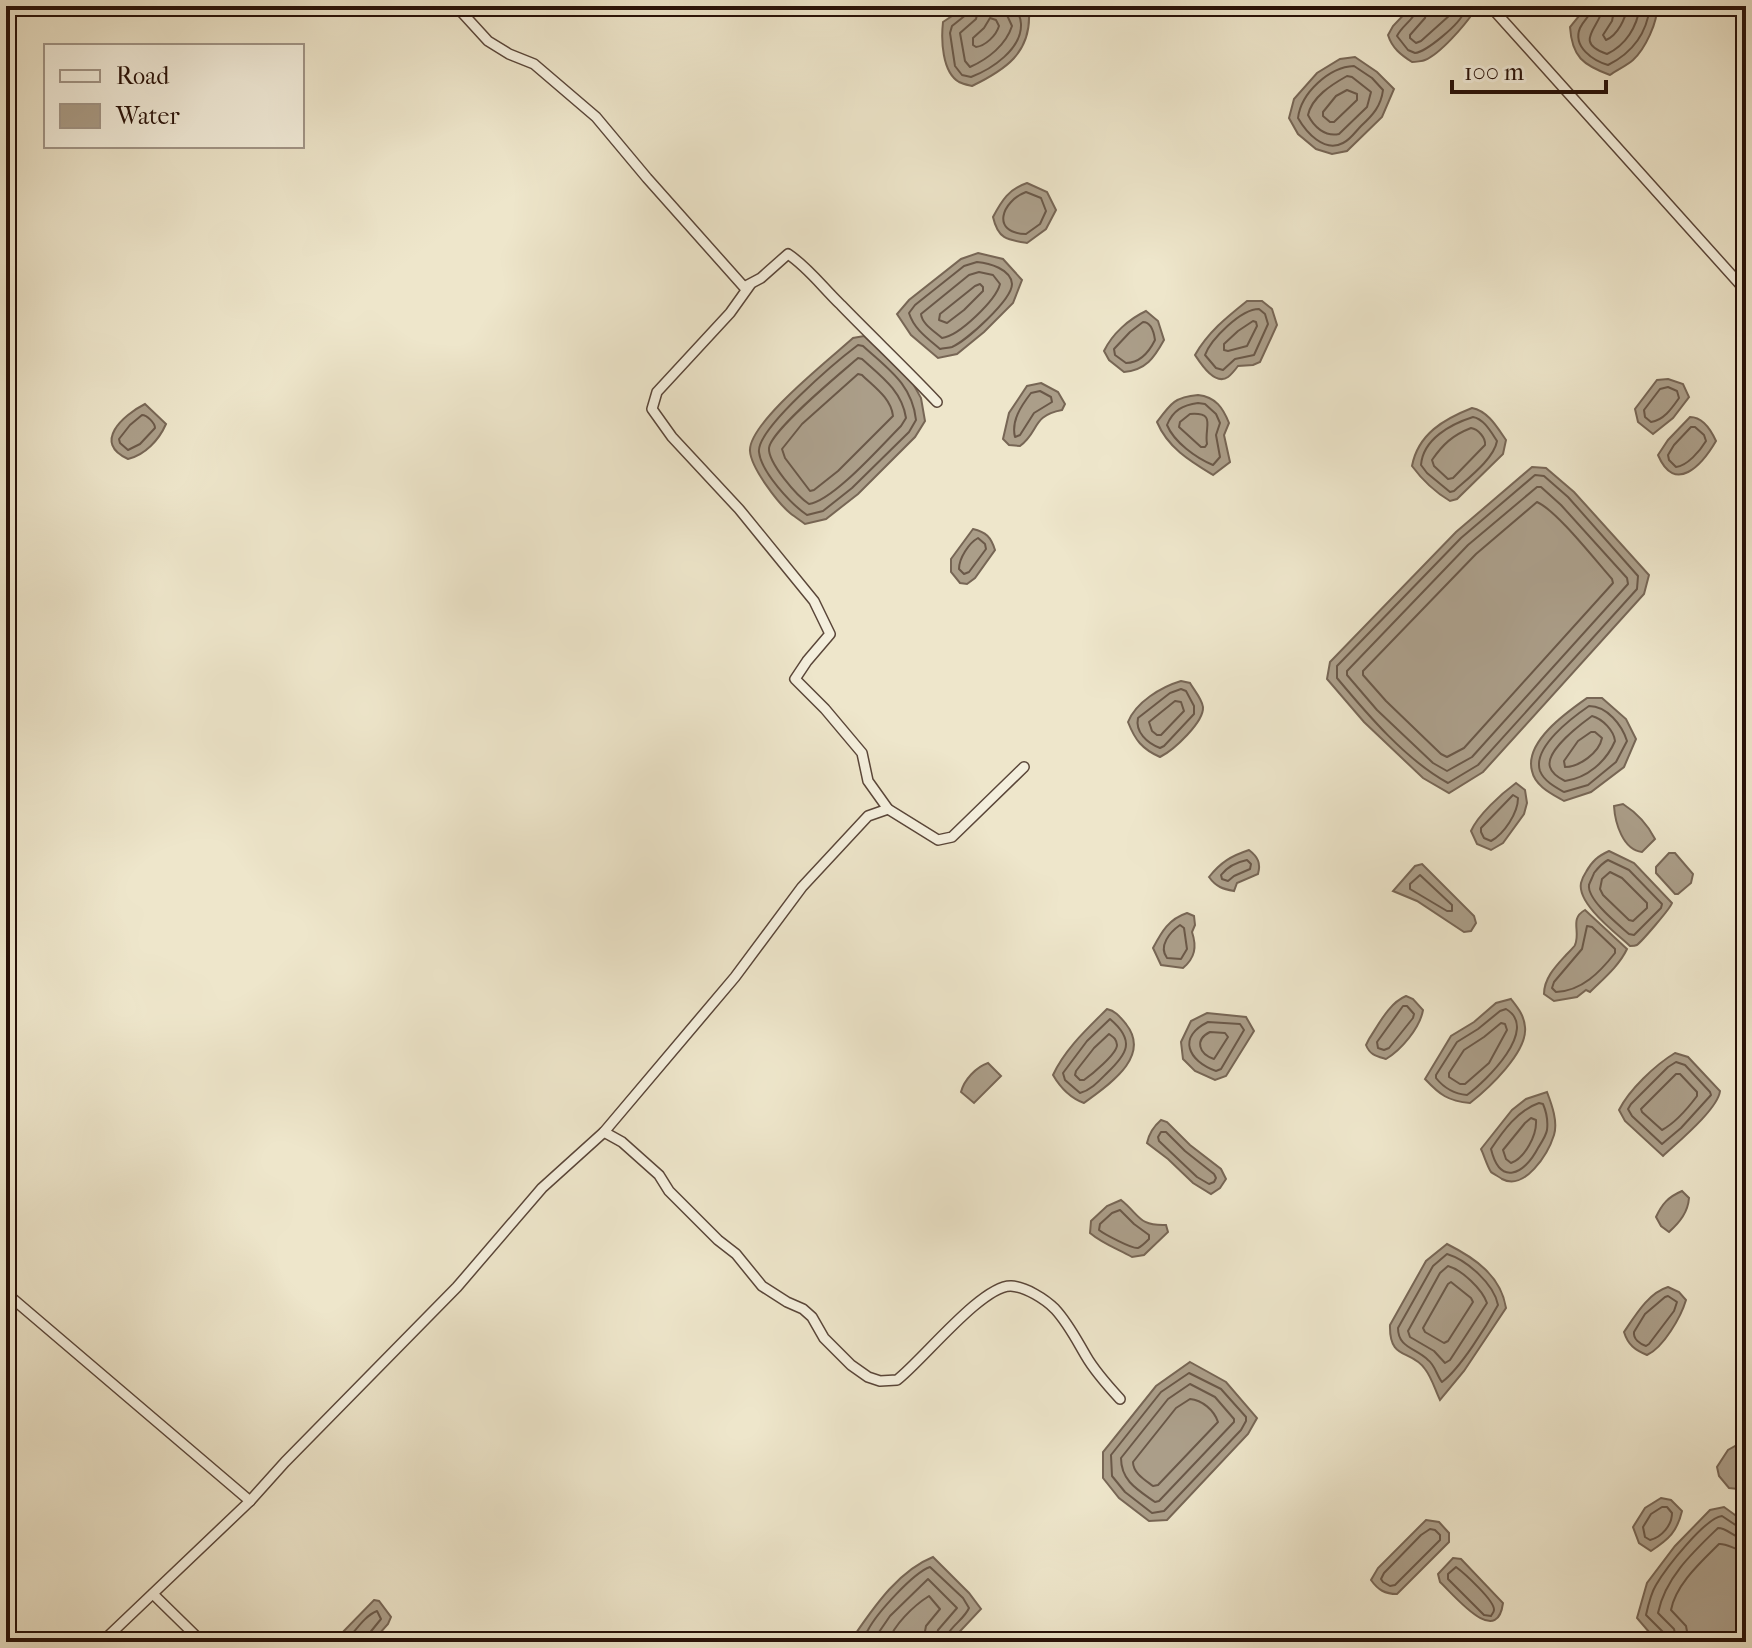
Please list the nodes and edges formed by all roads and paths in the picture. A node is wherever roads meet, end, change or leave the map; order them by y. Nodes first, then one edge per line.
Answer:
1 (456, 6) edge
2 (1490, 6) edge
3 (750, 285) junction
4 (1746, 291) edge
5 (937, 402) dead end
6 (1024, 767) dead end
7 (888, 809) junction
8 (604, 1132) junction
9 (6, 1293) edge
10 (1120, 1399) dead end
11 (250, 1501) junction
12 (153, 1594) junction
13 (102, 1642) edge
14 (202, 1642) edge

1 - 3 street
2 - 4 street
3 - 5 street
3 - 7 street
6 - 7 street
7 - 8 street
8 - 10 street
8 - 11 street
9 - 11 street
11 - 12 street
12 - 13 street
12 - 14 street

